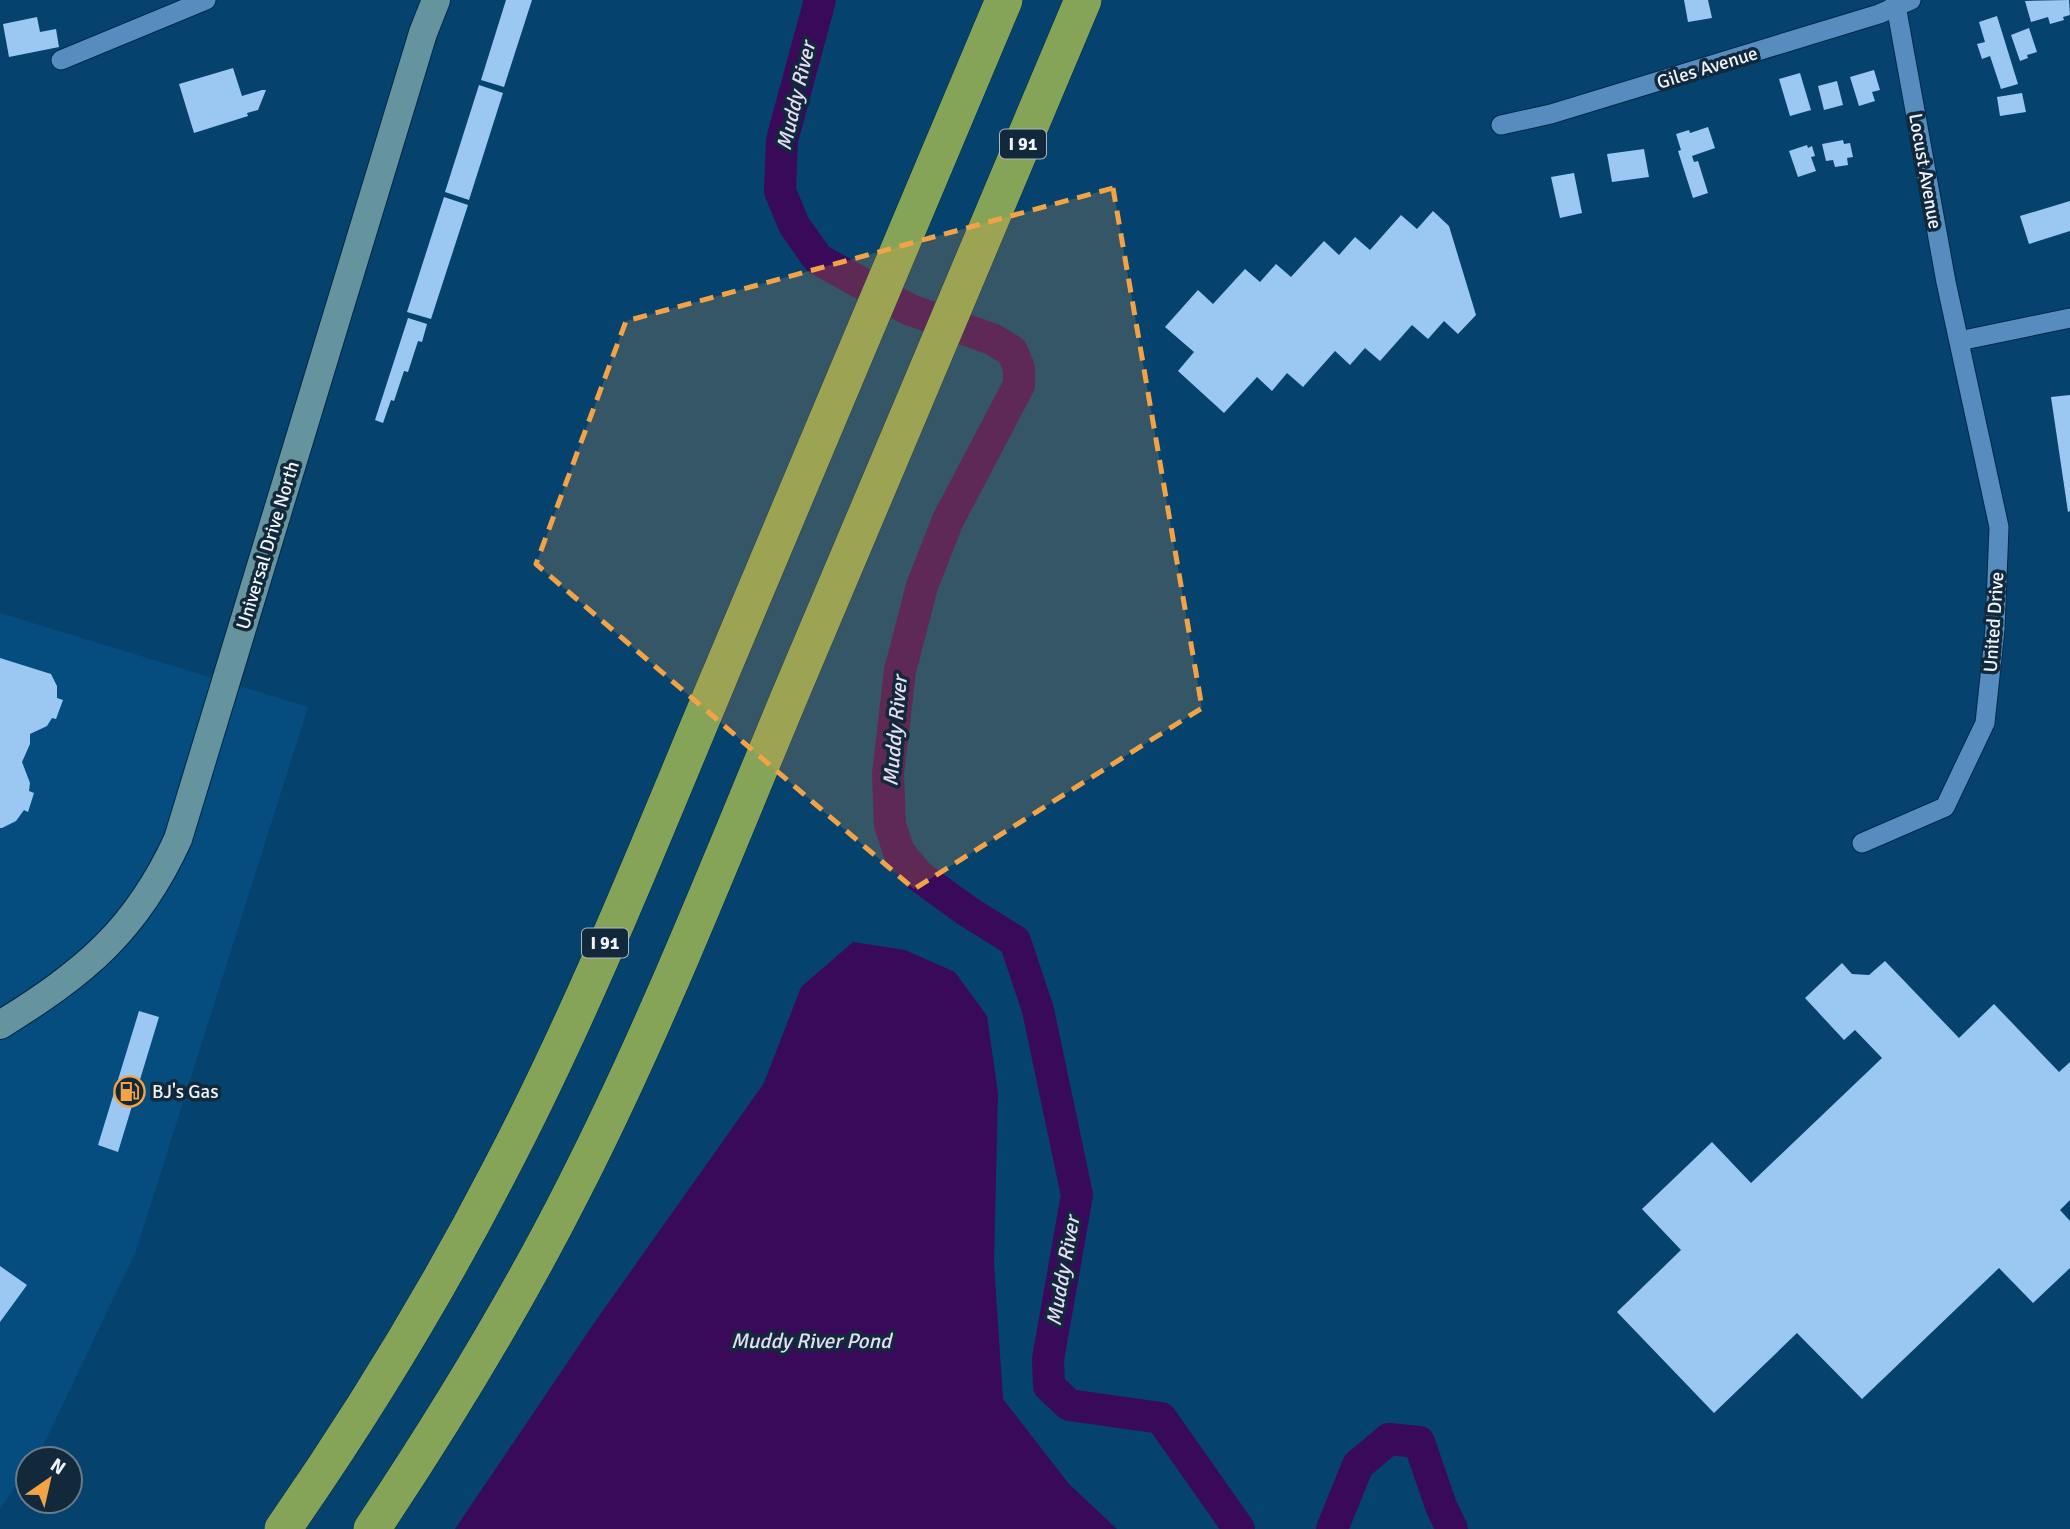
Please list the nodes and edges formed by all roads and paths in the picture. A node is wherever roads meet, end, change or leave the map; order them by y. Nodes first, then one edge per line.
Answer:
1 (206, 0) edge
2 (436, 0) edge
3 (1004, 0) edge
4 (1083, 0) edge
5 (1901, 2) edge
6 (61, 60) dead end
7 (1501, 125) dead end
8 (2070, 318) edge
9 (1959, 341) junction
10 (1862, 843) dead end
11 (0, 1025) edge
12 (283, 1529) edge
13 (372, 1529) edge

1 - 6 street
2 - 11 street, Universal Drive North
3 - 12 highway, I 91
4 - 13 highway, I 91
5 - 7 street, Giles Avenue
5 - 9 street, Locust Avenue
8 - 9 street
9 - 10 street, United Drive

